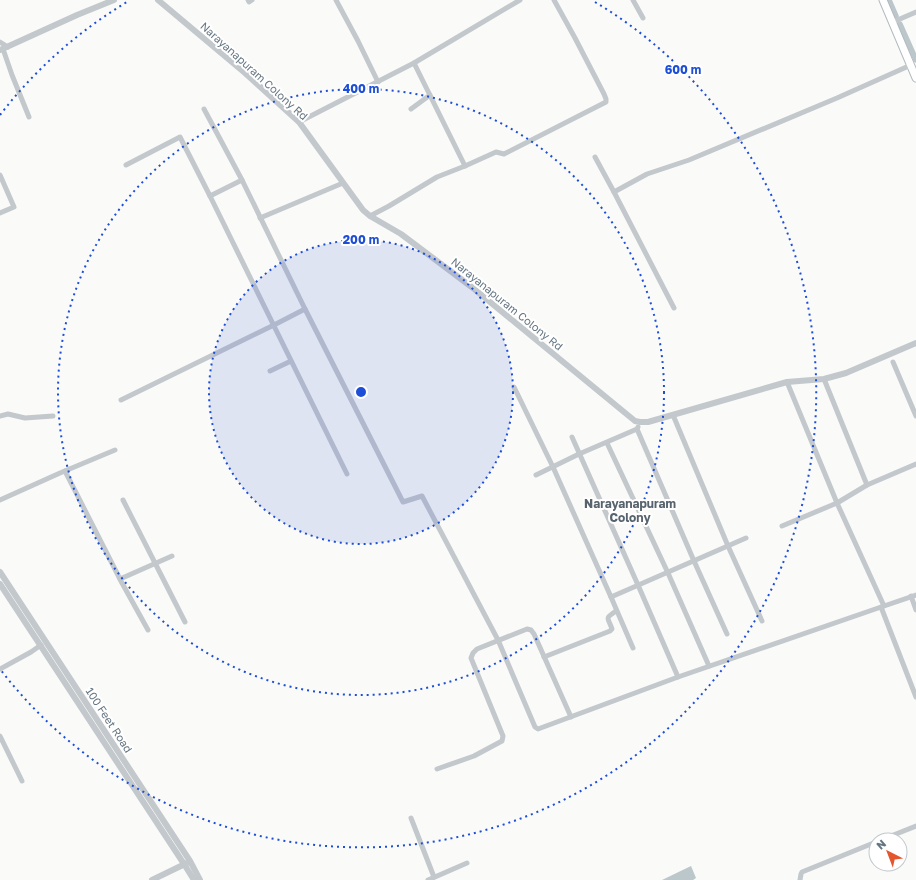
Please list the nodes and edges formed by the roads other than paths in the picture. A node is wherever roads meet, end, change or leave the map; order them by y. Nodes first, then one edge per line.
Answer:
1 (114, 0) edge
2 (158, 0) edge
3 (248, 0) edge
4 (252, 0) edge
5 (336, 0) edge
6 (520, 0) edge
7 (554, 0) edge
8 (633, 0) edge
9 (883, 0) edge
10 (916, 12) edge
11 (643, 18) dead end
12 (893, 22) junction
13 (0, 42) edge
14 (4, 49) edge
15 (414, 63) junction
16 (911, 65) junction
17 (916, 78) edge
18 (378, 82) junction
19 (430, 95) junction
20 (204, 109) dead end
21 (411, 109) dead end
22 (29, 117) dead end
23 (298, 122) junction
24 (594, 157) dead end
25 (126, 165) dead end
26 (465, 166) junction
27 (0, 175) edge
28 (242, 180) junction
29 (343, 183) junction
30 (614, 192) junction
31 (210, 196) junction
32 (0, 213) edge
33 (370, 216) junction
34 (260, 218) junction
35 (674, 308) dead end
36 (305, 309) junction
37 (274, 325) junction
38 (916, 343) edge
39 (291, 361) junction
40 (893, 362) dead end
41 (270, 371) dead end
42 (824, 379) junction
43 (787, 382) junction
44 (514, 387) dead end
45 (121, 400) dead end
46 (673, 415) junction
47 (0, 416) edge
48 (53, 416) dead end
49 (916, 416) edge
50 (640, 422) junction
51 (637, 429) junction
52 (572, 437) dead end
53 (607, 443) junction
54 (115, 450) dead end
55 (579, 454) junction
56 (916, 464) edge
57 (553, 467) junction
58 (65, 471) junction
59 (347, 474) dead end
60 (536, 475) dead end
61 (867, 485) junction
62 (0, 500) edge
63 (123, 500) dead end
64 (837, 503) junction
65 (782, 526) dead end
66 (746, 538) dead end
67 (728, 546) junction
68 (172, 556) dead end
69 (694, 561) junction
70 (156, 564) junction
71 (0, 572) edge
72 (668, 573) junction
73 (120, 579) junction
74 (0, 584) edge
75 (638, 585) junction
76 (913, 596) edge
77 (611, 597) junction
78 (883, 606) junction
79 (916, 610) edge
80 (616, 611) junction
81 (762, 621) dead end
82 (185, 622) dead end
83 (148, 630) dead end
84 (727, 634) dead end
85 (498, 640) junction
86 (41, 644) junction
87 (633, 648) dead end
88 (544, 657) junction
89 (709, 666) junction
90 (0, 669) edge
91 (678, 677) junction
92 (916, 697) edge
93 (571, 717) junction
94 (0, 736) edge
95 (437, 769) dead end
96 (22, 781) dead end
97 (411, 818) dead end
98 (916, 826) edge
99 (901, 832) edge
100 (868, 845) edge
101 (187, 862) junction
102 (467, 863) dead end
103 (434, 877) junction
104 (152, 880) edge
105 (194, 880) edge
106 (200, 880) edge
107 (428, 880) edge
108 (800, 880) edge

1 - 14 street
2 - 23 street, Narayanapuram Colony Rd
3 - 4 street
5 - 18 street
6 - 15 street
7 - 26 street
8 - 11 street
9 - 12 main road
10 - 12 street
12 - 16 main road
13 - 14 street
14 - 22 street
15 - 18 street
15 - 19 street
16 - 17 main road
16 - 30 street
18 - 23 street
19 - 21 street
19 - 26 street
20 - 28 street
23 - 29 street, Narayanapuram Colony Rd
24 - 30 street
25 - 31 street
26 - 33 street
27 - 32 street
28 - 31 street
28 - 34 street
29 - 33 street, Narayanapuram Colony Rd
29 - 34 street
30 - 35 street
31 - 37 street
33 - 50 street, Narayanapuram Colony Rd
34 - 36 street
36 - 37 street
36 - 85 street
37 - 39 street
37 - 45 street
38 - 42 street
39 - 41 street
39 - 59 street
40 - 49 street
42 - 43 street
42 - 61 street
43 - 46 street
43 - 64 street
44 - 57 street
46 - 50 street
46 - 67 street
47 - 48 street
50 - 51 street
51 - 53 street
51 - 69 street
52 - 55 street
53 - 55 street
53 - 72 street
54 - 58 street
55 - 57 street
55 - 75 street
56 - 61 street
57 - 60 street
57 - 77 street
58 - 62 street
58 - 73 street
61 - 64 street
63 - 70 street
64 - 65 street
64 - 78 street
66 - 67 street
67 - 69 street
67 - 81 street
68 - 70 street
69 - 72 street
69 - 84 street
70 - 73 street
70 - 82 street
71 - 101 street, 100 Feet Road
72 - 75 street
72 - 89 street
73 - 83 street
74 - 86 street, 100 Feet Road
75 - 77 street
75 - 91 street
76 - 78 street
76 - 79 street
77 - 80 street
78 - 89 street
78 - 92 street
80 - 87 street
80 - 88 street
85 - 88 street
85 - 93 street
85 - 95 street
86 - 90 street
86 - 101 street, 100 Feet Road
88 - 93 street
89 - 91 street
91 - 93 street
94 - 96 street
97 - 103 street
98 - 99 street
100 - 108 street
101 - 104 street
101 - 105 street, 100 Feet Road
101 - 106 street, 100 Feet Road
102 - 103 street
103 - 107 street

